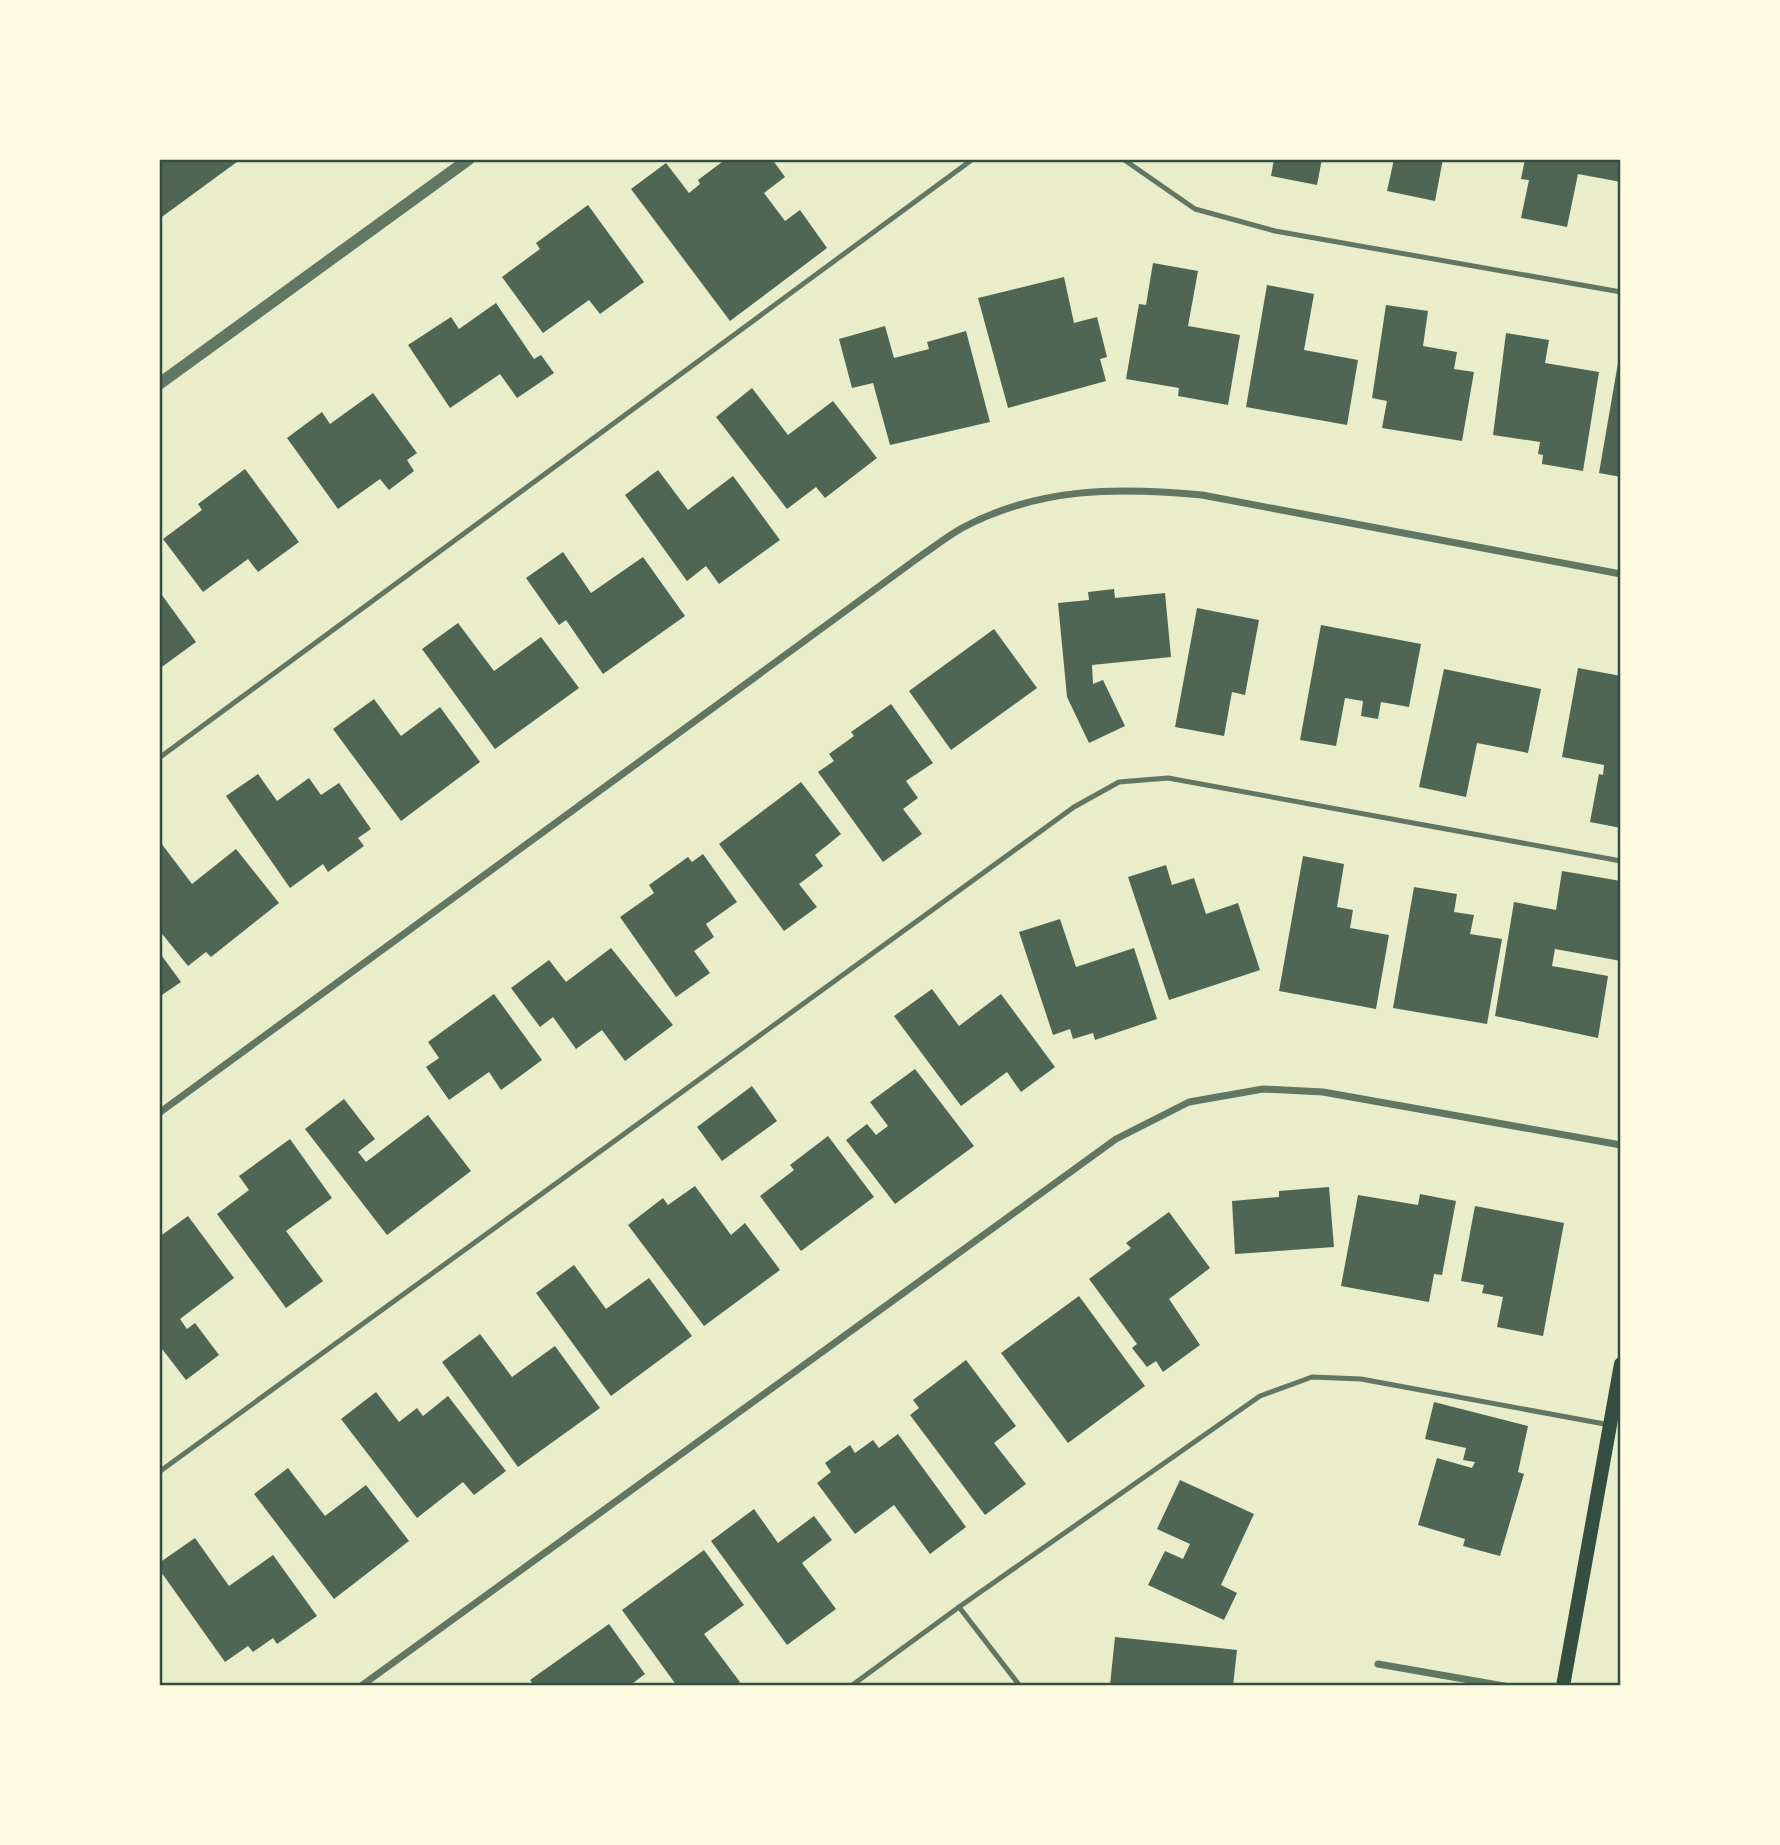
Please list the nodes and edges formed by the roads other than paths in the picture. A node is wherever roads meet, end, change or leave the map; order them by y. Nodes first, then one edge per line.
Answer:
1 (469, 159) edge
2 (973, 159) edge
3 (1123, 159) edge
4 (1621, 292) edge
5 (159, 384) edge
6 (1621, 574) edge
7 (159, 758) edge
8 (1621, 862) edge
9 (159, 1113) edge
10 (1621, 1145) edge
11 (1621, 1364) edge
12 (1610, 1425) junction
13 (159, 1472) edge
14 (959, 1607) junction
15 (1378, 1664) dead end
16 (361, 1686) edge
17 (851, 1686) edge
18 (1020, 1686) edge
19 (1504, 1686) edge
20 (1563, 1686) edge

1 - 5 street
2 - 7 lane
3 - 4 lane
6 - 9 street
8 - 13 lane
10 - 16 street
11 - 12 main road
12 - 14 lane
12 - 20 main road
14 - 17 lane
14 - 18 lane
15 - 19 street

